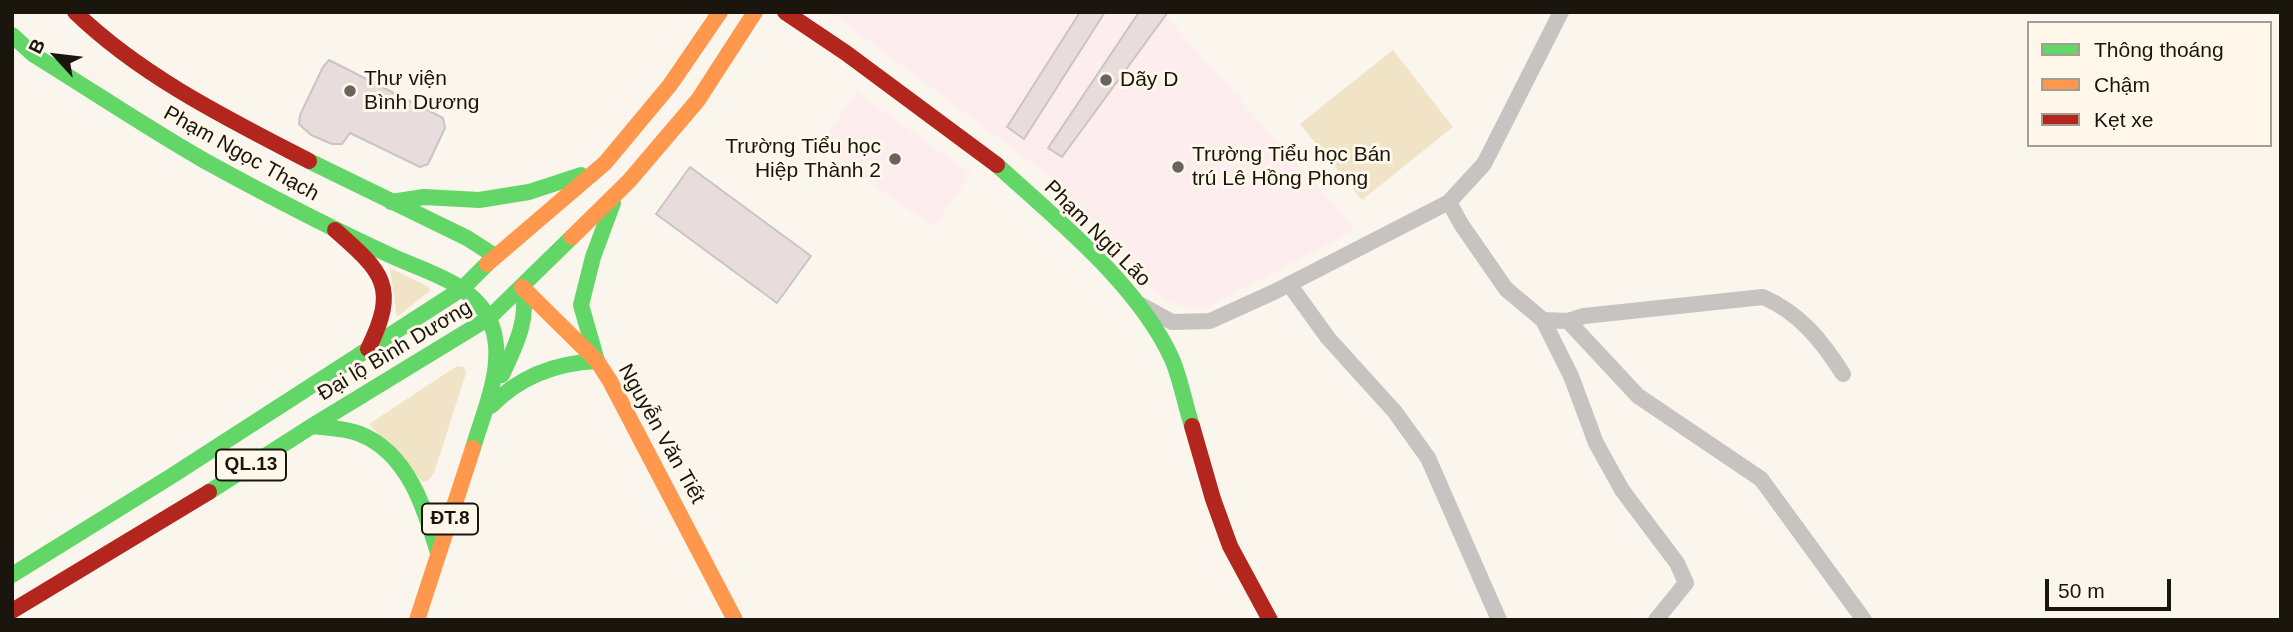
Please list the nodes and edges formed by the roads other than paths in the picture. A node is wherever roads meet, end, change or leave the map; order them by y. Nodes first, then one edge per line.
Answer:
1 (75, 12) edge
2 (720, 12) edge
3 (755, 12) edge
4 (785, 12) edge
5 (1561, 12) edge
6 (12, 35) edge
7 (605, 163) junction
8 (616, 194) junction
9 (391, 202) junction
10 (1449, 202) junction
11 (335, 230) junction
12 (509, 272) junction
13 (1289, 284) junction
14 (463, 288) junction
15 (1136, 302) junction
16 (495, 312) junction
17 (524, 318) junction
18 (1543, 320) junction
19 (1568, 321) junction
20 (368, 349) junction
21 (597, 362) junction
22 (1843, 374) dead end
23 (482, 417) junction
24 (312, 426) junction
25 (438, 553) junction
26 (12, 575) edge
27 (12, 611) edge
28 (417, 620) edge
29 (735, 620) edge
30 (1270, 620) edge
31 (1499, 620) edge
32 (1656, 620) edge
33 (1864, 620) edge

1 - 9 main road, Phạm Ngọc Thạch
2 - 7 main road, Đại lộ Bình Dương / QL.13
3 - 8 main road, Đại lộ Bình Dương / QL.13
4 - 15 main road, Phạm Ngũ Lão
5 - 10 street
6 - 11 main road, Phạm Ngọc Thạch
7 - 9 main road
7 - 12 main road, Đại lộ Bình Dương / QL.13
8 - 12 main road, Đại lộ Bình Dương / QL.13
8 - 21 main road
9 - 12 main road, Phạm Ngọc Thạch
10 - 13 street
10 - 18 street
11 - 14 main road, Phạm Ngọc Thạch
11 - 20 main road
12 - 14 main road, Đại lộ Bình Dương / QL.13
12 - 16 main road, Đại lộ Bình Dương / QL.13
12 - 17 main road
12 - 21 main road, Nguyễn Văn Tiết
13 - 15 street
13 - 31 street
14 - 16 main road, Phạm Ngọc Thạch
14 - 20 main road, Đại lộ Bình Dương / QL.13
15 - 30 main road, Phạm Ngũ Lão
16 - 17 main road, Phạm Ngọc Thạch
16 - 23 main road
16 - 24 main road, Đại lộ Bình Dương / QL.13
17 - 21 main road, Phạm Ngọc Thạch
17 - 23 main road
18 - 19 street
18 - 32 street
19 - 22 street
19 - 33 street
20 - 26 main road, Đại lộ Bình Dương / QL.13
21 - 23 main road
21 - 29 main road, Nguyễn Văn Tiết
23 - 25 main road, ĐT.8
24 - 25 main road
24 - 27 main road, Đại lộ Bình Dương / QL.13
25 - 28 main road, ĐT.8

